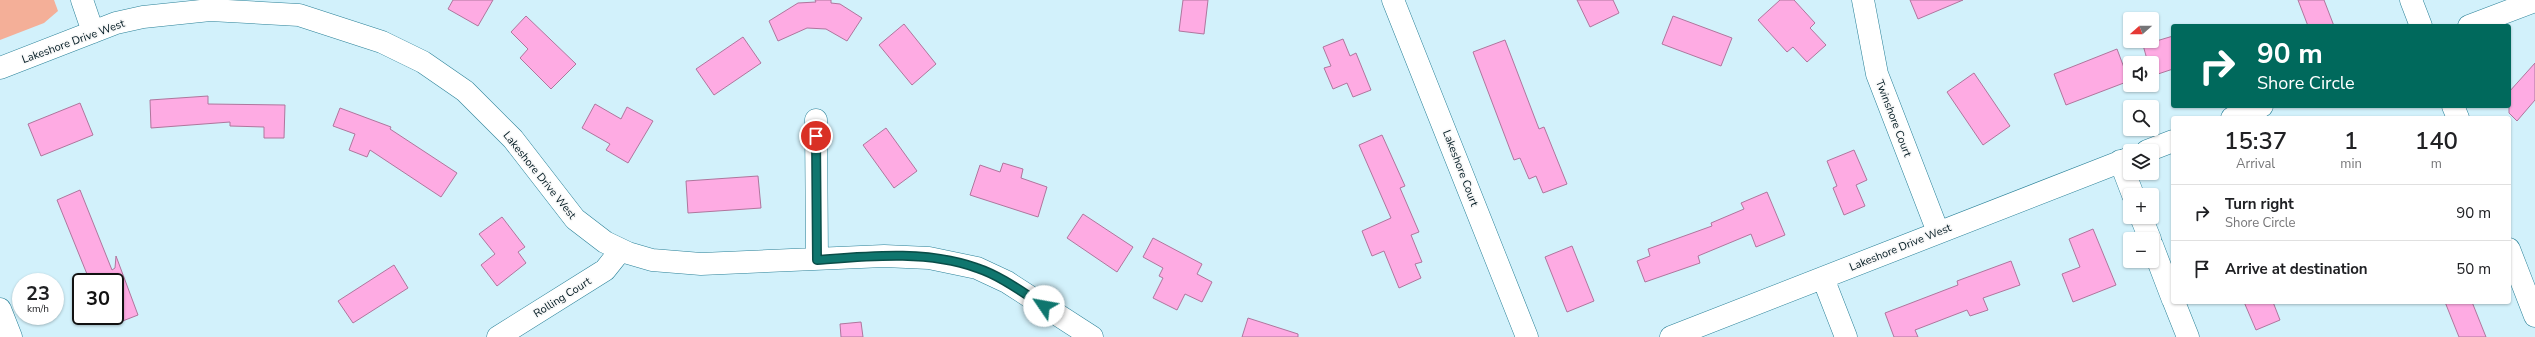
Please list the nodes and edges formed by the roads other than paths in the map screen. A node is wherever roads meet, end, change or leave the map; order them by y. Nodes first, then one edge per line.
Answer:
1 (82, 0) edge
2 (1393, 0) edge
3 (1863, 0) edge
4 (2411, 0) edge
5 (2535, 1) edge
6 (2420, 24) edge
7 (2474, 24) edge
8 (93, 32) junction
9 (0, 68) edge
10 (2257, 108) edge
11 (2237, 116) edge
12 (816, 120) dead end
13 (2171, 142) edge
14 (2159, 146) edge
15 (2123, 160) edge
16 (1938, 232) junction
17 (621, 250) junction
18 (2511, 254) edge
19 (817, 260) junction
20 (2159, 264) edge
21 (1823, 278) junction
22 (2171, 296) edge
23 (2174, 304) edge
24 (0, 309) edge
25 (2535, 316) edge
26 (11, 337) edge
27 (498, 337) edge
28 (1092, 337) edge
29 (1527, 337) edge
30 (1671, 337) edge
31 (1846, 337) edge
32 (2188, 337) edge

1 - 8 street
2 - 29 street, Lakeshore Court
3 - 16 street, Twinshore Court
4 - 6 street
5 - 7 street
8 - 9 street, Lakeshore Drive West
8 - 17 street, Lakeshore Drive West
10 - 11 street
12 - 19 street
13 - 14 street
15 - 16 street, Lakeshore Drive West
16 - 21 street, Lakeshore Drive West
17 - 19 street, Lakeshore Drive West
17 - 27 street, Rolling Court
18 - 25 street
19 - 28 street, Lakeshore Drive West
20 - 22 street
21 - 30 street, Lakeshore Drive West
21 - 31 street
23 - 32 street
24 - 26 street

